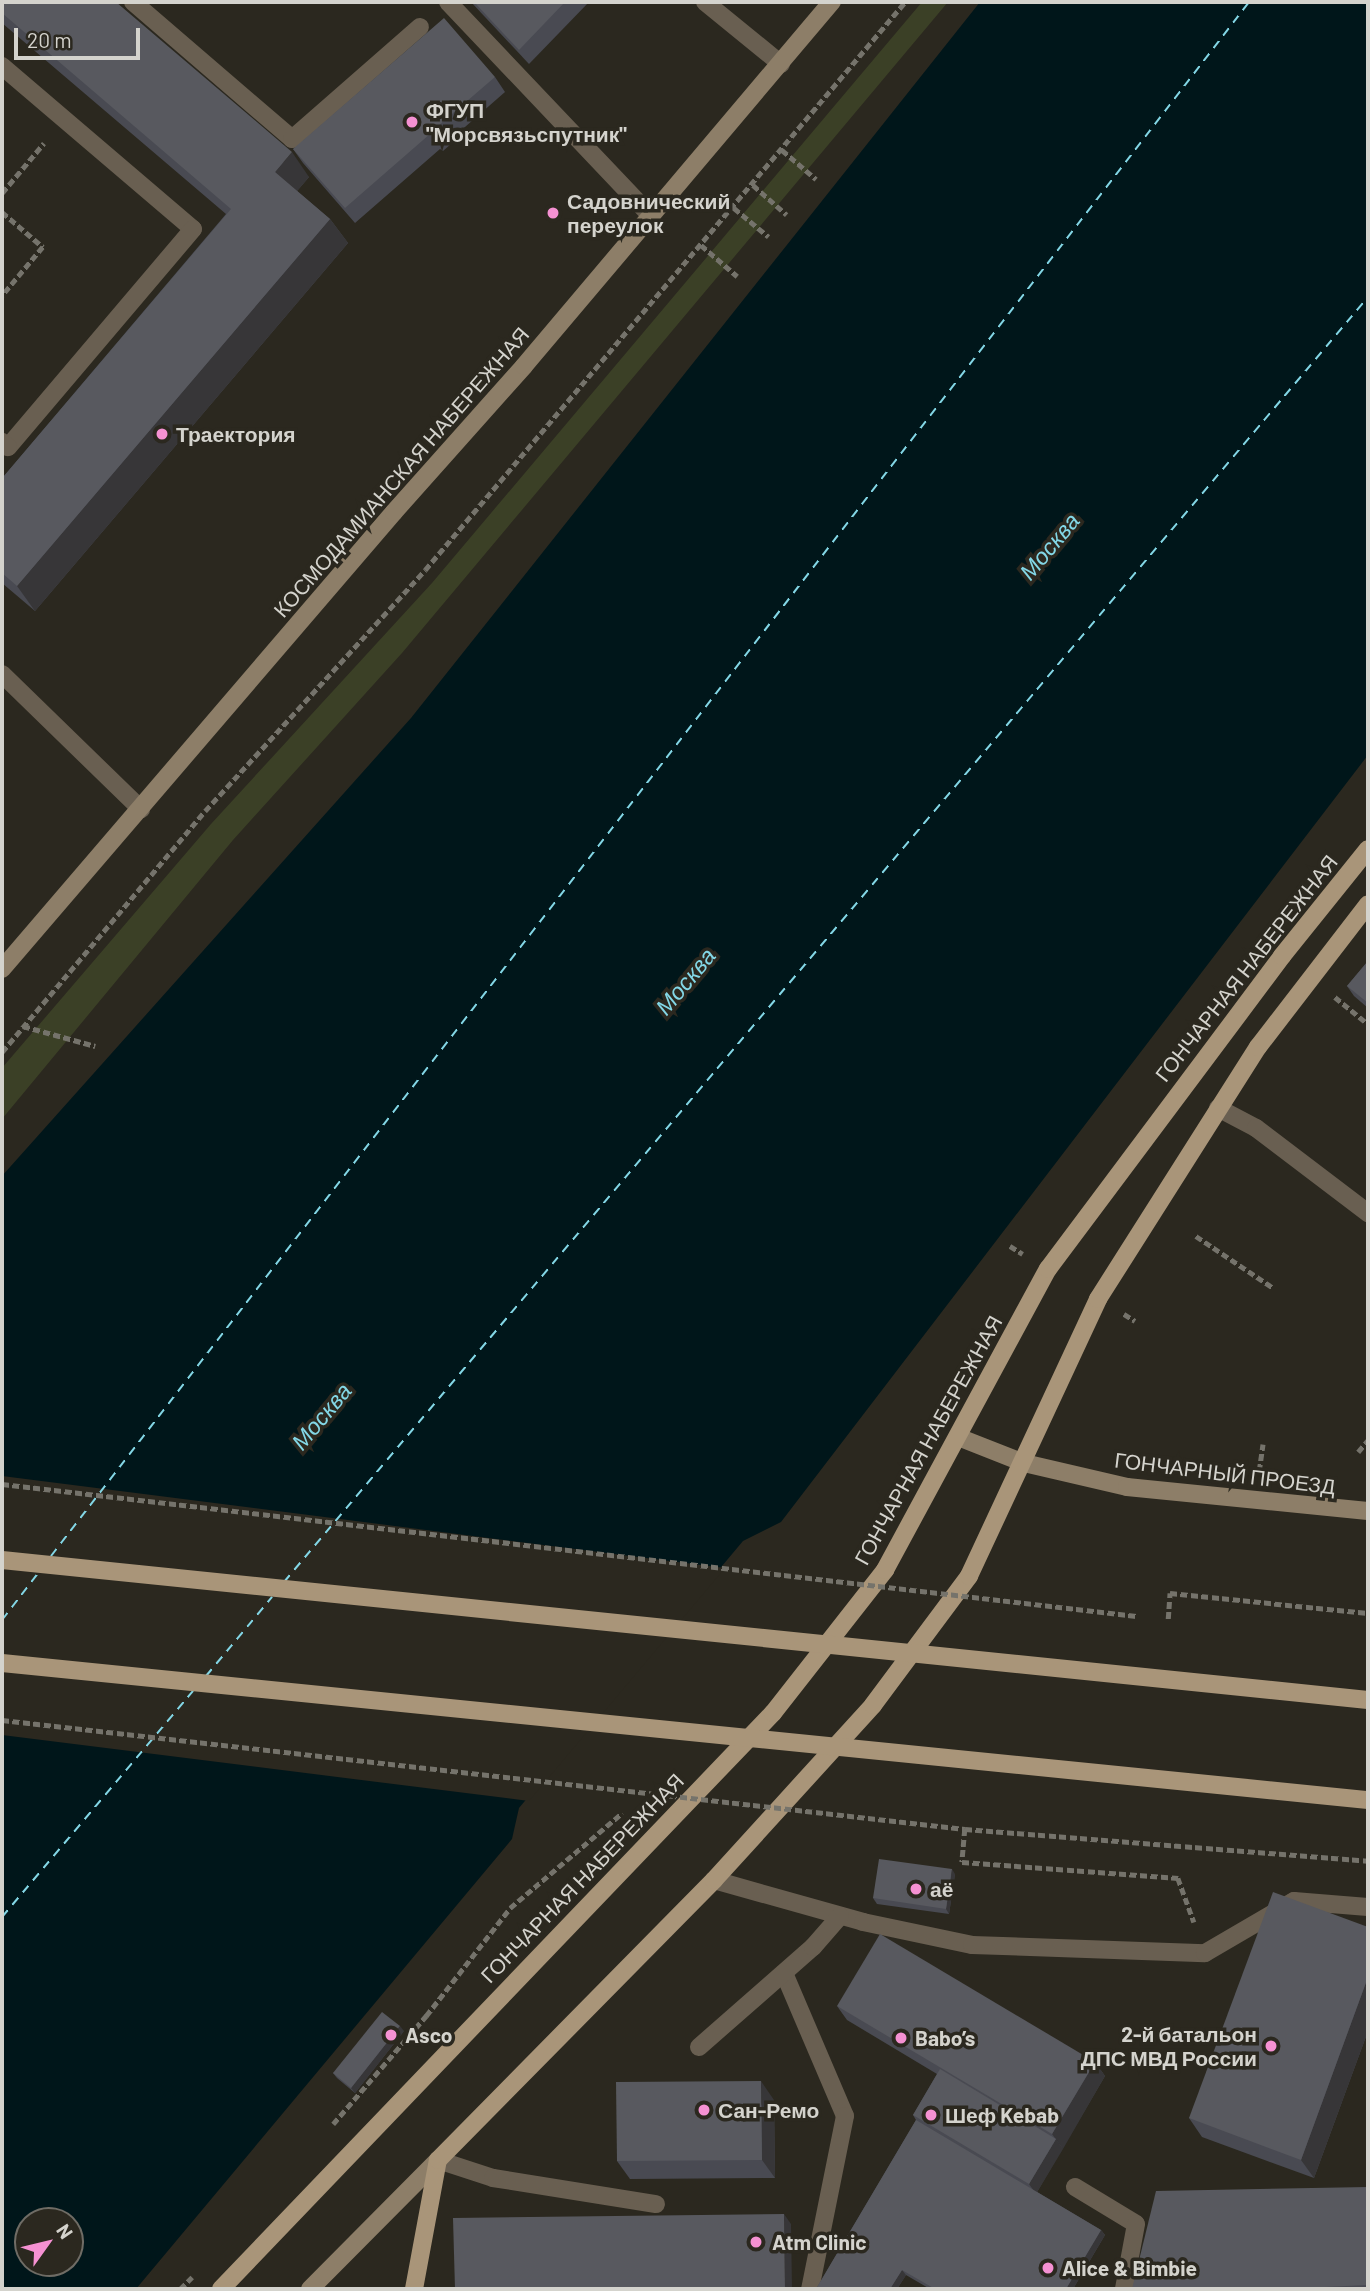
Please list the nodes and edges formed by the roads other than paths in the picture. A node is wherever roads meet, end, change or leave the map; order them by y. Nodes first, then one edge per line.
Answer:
1 (133, 2) edge
2 (448, 2) edge
3 (705, 2) edge
4 (832, 2) edge
5 (421, 27) dead end
6 (781, 64) junction
7 (2, 66) edge
8 (652, 217) junction
9 (2, 442) edge
10 (2, 674) edge
11 (141, 809) junction
12 (1368, 849) edge
13 (1368, 904) edge
14 (2, 970) edge
15 (1218, 1108) junction
16 (1368, 1213) edge
17 (958, 1437) junction
18 (1024, 1463) junction
19 (1368, 1511) edge
20 (2, 1560) edge
21 (2, 1663) edge
22 (1368, 1700) edge
23 (1368, 1800) edge
24 (714, 1880) junction
25 (1368, 1908) edge
26 (839, 1916) junction
27 (783, 1973) junction
28 (699, 2047) dead end
29 (438, 2160) junction
30 (1075, 2187) dead end
31 (656, 2204) dead end
32 (221, 2289) edge
33 (310, 2289) edge
34 (414, 2289) edge
35 (810, 2289) edge
36 (1124, 2289) edge

1 - 5 lane
2 - 8 lane
3 - 6 lane
4 - 6 main road, КОСМОДАМИАНСКАЯ НАБЕРЕЖНАЯ
6 - 8 main road, КОСМОДАМИАНСКАЯ НАБЕРЕЖНАЯ
7 - 9 lane
8 - 11 main road, КОСМОДАМИАНСКАЯ НАБЕРЕЖНАЯ
10 - 11 lane
11 - 14 main road, КОСМОДАМИАНСКАЯ НАБЕРЕЖНАЯ
12 - 17 main road, ГОНЧАРНАЯ НАБЕРЕЖНАЯ
13 - 15 main road
15 - 16 lane
15 - 18 main road
17 - 18 main road, ГОНЧАРНЫЙ ПРОЕЗД
17 - 32 main road, ГОНЧАРНАЯ НАБЕРЕЖНАЯ
18 - 19 main road, ГОНЧАРНЫЙ ПРОЕЗД
18 - 24 main road
20 - 22 main road, bridge
21 - 23 main road, bridge
24 - 26 lane
24 - 29 main road
25 - 26 lane
26 - 27 lane
27 - 28 lane
27 - 35 lane
29 - 31 lane
29 - 33 main road
29 - 34 main road
30 - 36 lane

